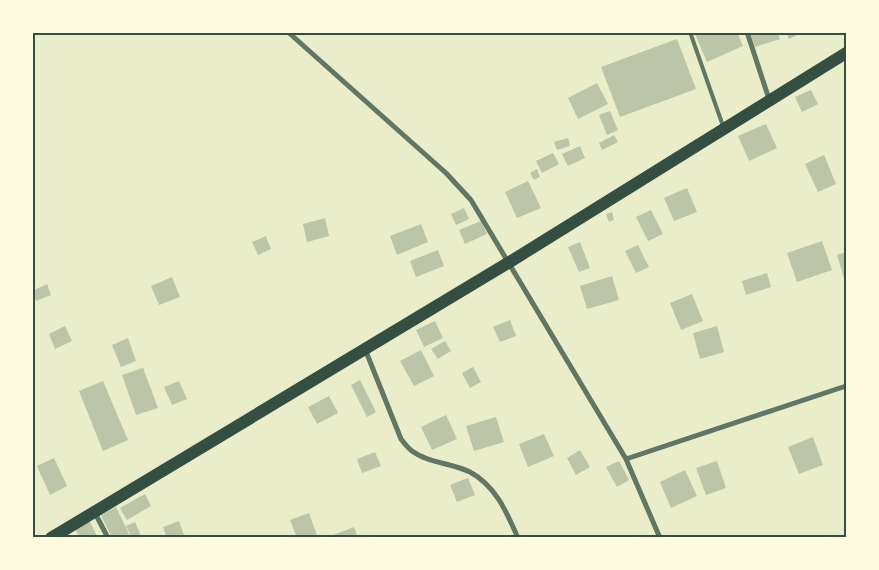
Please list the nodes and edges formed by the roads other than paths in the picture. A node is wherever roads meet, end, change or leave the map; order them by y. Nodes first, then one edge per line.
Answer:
1 (288, 32) edge
2 (690, 32) edge
3 (747, 32) edge
4 (846, 53) edge
5 (770, 102) junction
6 (724, 128) junction
7 (508, 263) junction
8 (365, 348) junction
9 (846, 386) edge
10 (626, 460) junction
11 (94, 511) junction
12 (51, 538) edge
13 (108, 538) edge
14 (518, 538) edge
15 (660, 538) edge

1 - 7 street
2 - 6 lane
3 - 5 street
4 - 5 main road
5 - 6 main road
6 - 7 main road
7 - 8 main road
7 - 10 street
8 - 11 main road
8 - 14 street
9 - 10 street
10 - 15 street
11 - 12 main road
11 - 13 street

